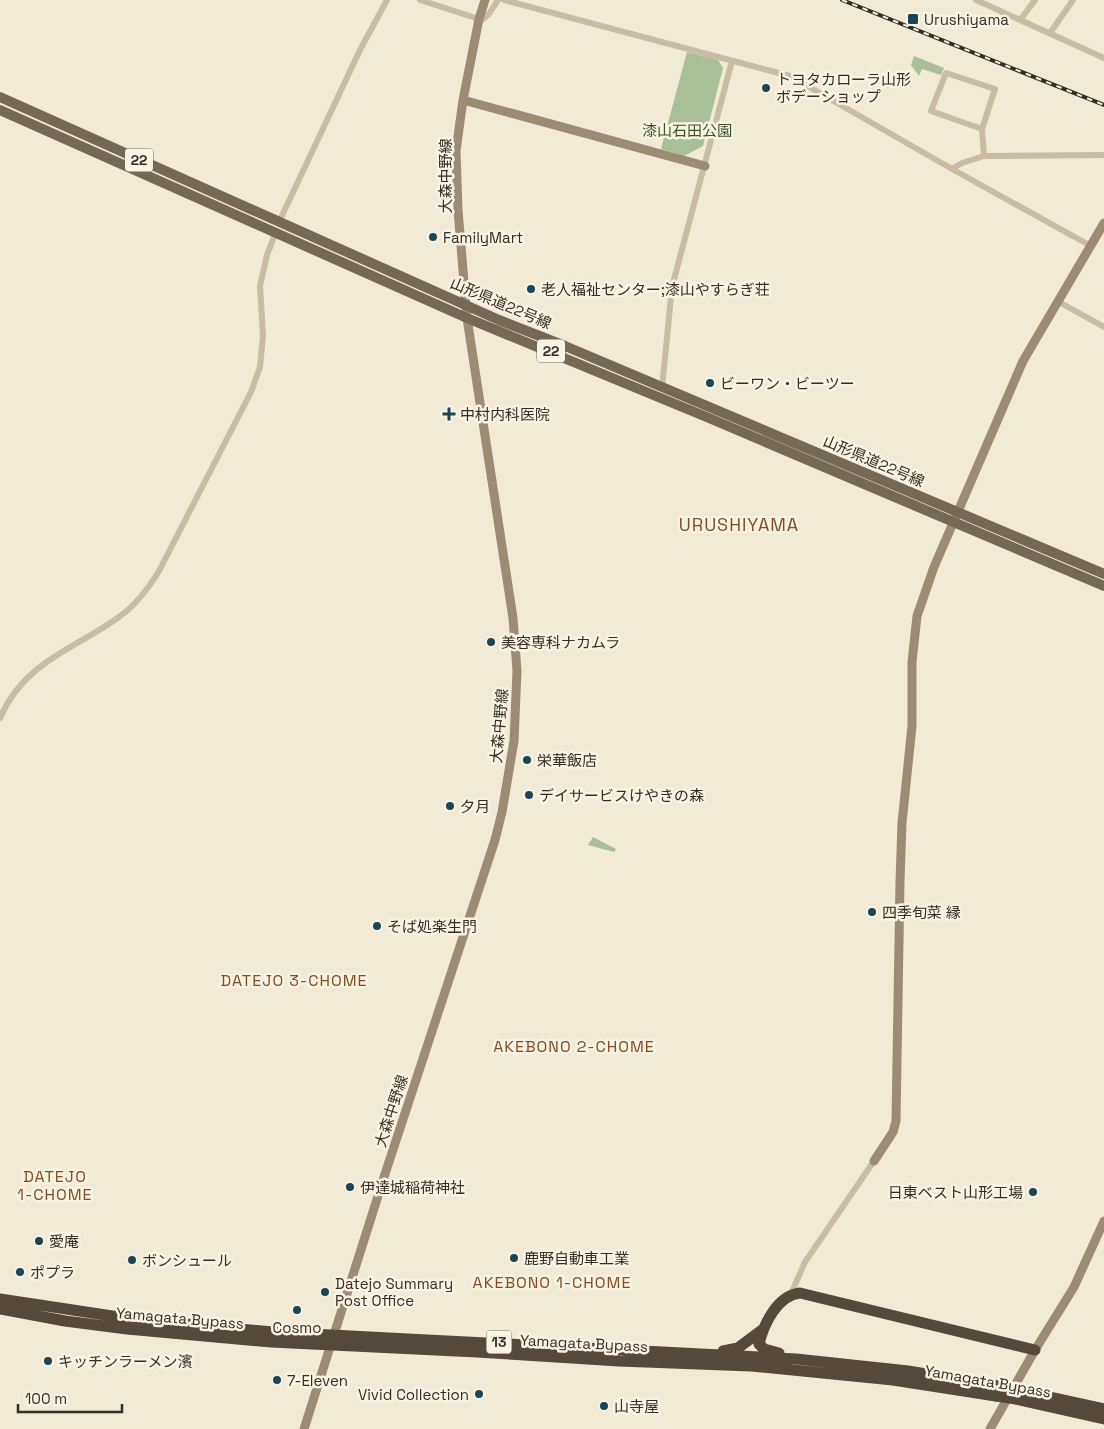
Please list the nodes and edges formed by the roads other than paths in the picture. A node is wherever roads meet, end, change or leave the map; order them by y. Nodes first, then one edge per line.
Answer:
1 (386, 0) edge
2 (420, 0) edge
3 (485, 0) edge
4 (498, 0) edge
5 (504, 0) edge
6 (976, 0) edge
7 (1035, 0) edge
8 (1073, 0) edge
9 (478, 19) junction
10 (1020, 19) junction
11 (1050, 33) junction
12 (1104, 58) edge
13 (732, 61) junction
14 (0, 97) edge
15 (463, 100) junction
16 (0, 110) edge
17 (982, 129) junction
18 (1104, 155) edge
19 (984, 156) junction
20 (705, 166) junction
21 (952, 169) junction
22 (1104, 223) edge
23 (278, 227) junction
24 (1091, 246) junction
25 (1059, 302) junction
26 (466, 305) junction
27 (467, 318) junction
28 (1104, 327) edge
29 (662, 388) junction
30 (956, 517) junction
31 (1104, 574) edge
32 (1104, 586) edge
33 (0, 718) edge
34 (874, 1161) joint
35 (1104, 1221) edge
36 (790, 1294) junction
37 (0, 1299) edge
38 (0, 1309) edge
39 (762, 1330) junction
40 (332, 1340) junction
41 (622, 1350) junction
42 (1035, 1350) junction
43 (838, 1364) junction
44 (997, 1391) junction
45 (1057, 1403) junction
46 (1104, 1409) edge
47 (1104, 1419) edge
48 (304, 1429) edge
49 (990, 1429) edge

1 - 23 street
2 - 9 street
3 - 9 street, 大森中野線
4 - 9 street
5 - 13 street
6 - 10 street
7 - 10 street
8 - 11 street
9 - 15 street, 大森中野線
10 - 11 street
11 - 12 street
13 - 20 street
13 - 21 street
14 - 23 main road, 山形県道22号線 / 22
15 - 20 street
15 - 26 street, 大森中野線
16 - 23 main road, 山形県道22号線 / 22
17 - 17 street
17 - 19 street
18 - 19 street
19 - 21 street
20 - 29 street
21 - 24 street
22 - 24 street
23 - 26 main road, 山形県道22号線 / 22
23 - 27 main road, 山形県道22号線 / 22
23 - 33 street
24 - 25 street
25 - 28 street
25 - 30 street
26 - 27 street, 大森中野線
26 - 29 main road, 山形県道22号線 / 22
27 - 30 main road, 山形県道22号線 / 22
27 - 40 street, 大森中野線
29 - 30 main road, 山形県道22号線 / 22
30 - 31 main road, 山形県道22号線 / 22
30 - 32 main road, 山形県道22号線 / 22
30 - 34 street
34 - 36 street
35 - 42 street
36 - 39 highway
36 - 42 highway
37 - 40 highway, Yamagata Bypass / 13
38 - 40 highway, Yamagata Bypass / 13
39 - 41 highway
39 - 43 highway
40 - 41 highway, Yamagata Bypass / 13
40 - 44 highway, Yamagata Bypass / 13
40 - 48 street, 大森中野線
41 - 43 highway, Yamagata Bypass / 13
42 - 49 street
43 - 44 highway, Yamagata Bypass / 13
44 - 45 highway, Yamagata Bypass / 13, bridge
45 - 46 highway, Yamagata Bypass / 13
45 - 47 highway, Yamagata Bypass / 13

